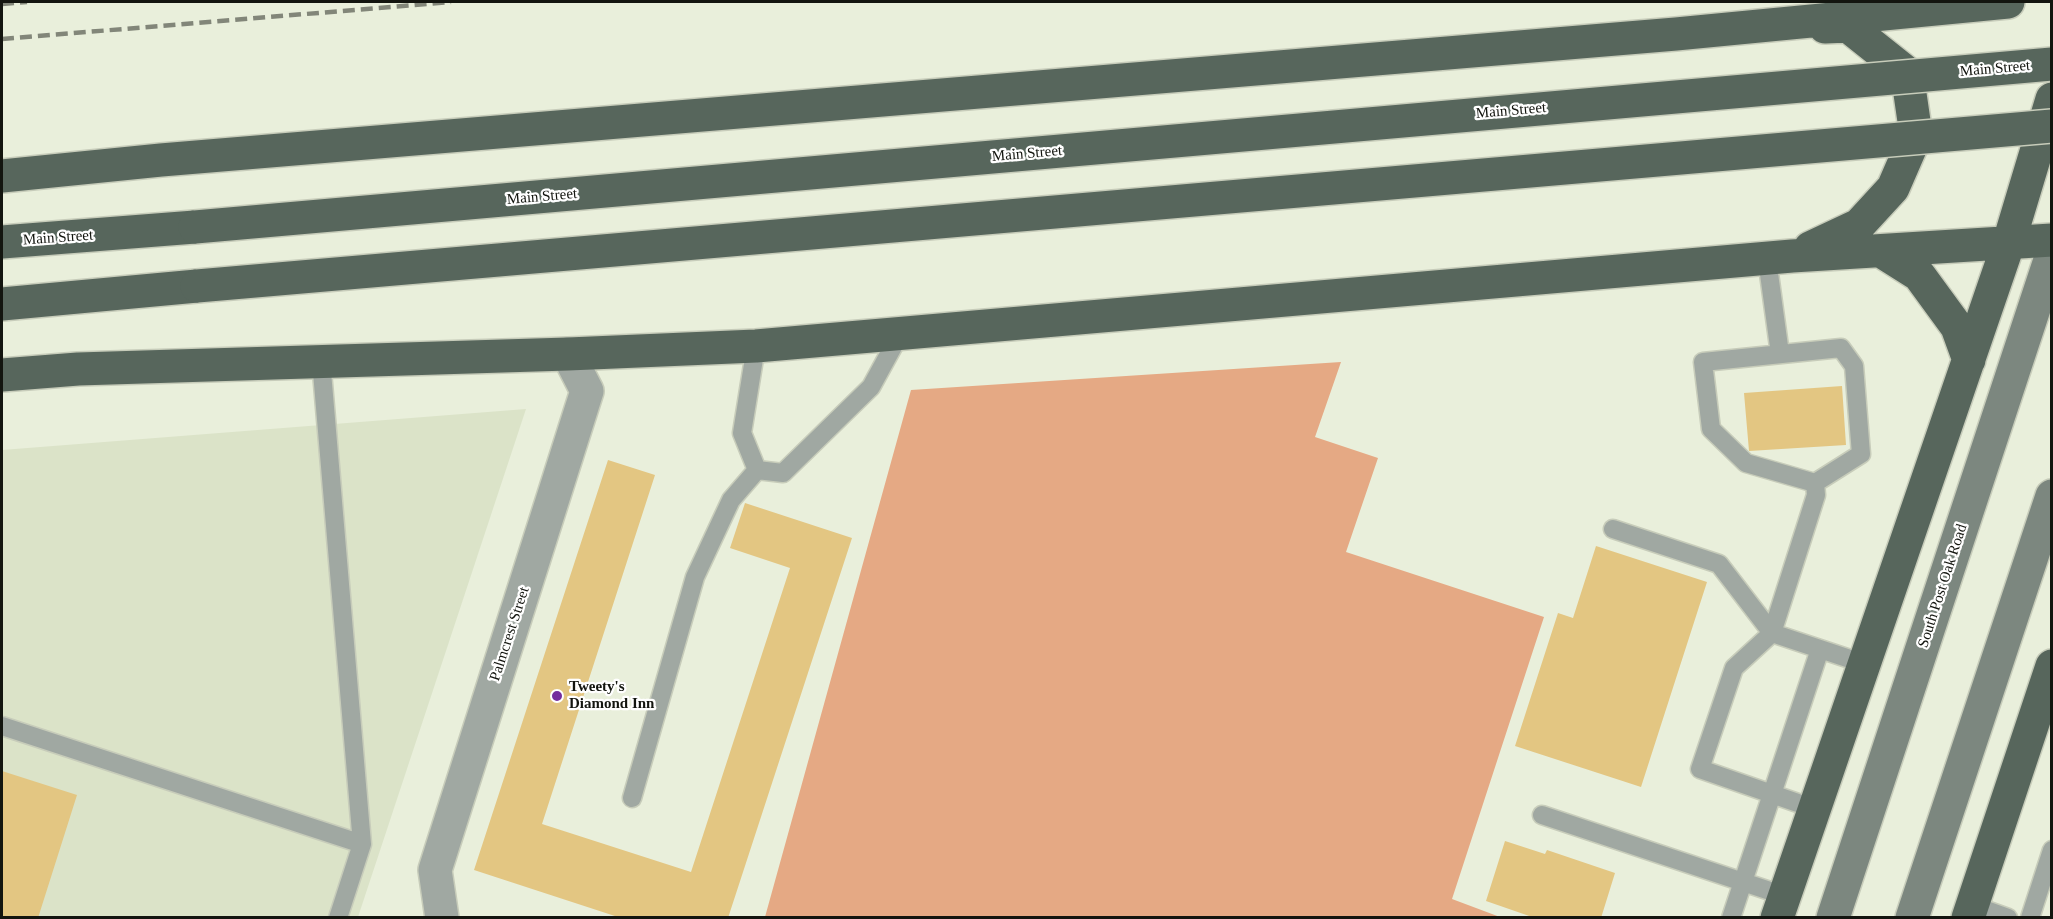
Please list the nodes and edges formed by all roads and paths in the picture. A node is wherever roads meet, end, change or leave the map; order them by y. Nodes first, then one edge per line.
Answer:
1 (2008, 2) edge
2 (1676, 34) junction
3 (2052, 64) edge
4 (2052, 99) edge
5 (2052, 126) edge
6 (2, 176) edge
7 (2052, 240) edge
8 (2, 242) edge
9 (2009, 242) junction
10 (1881, 250) junction
11 (2052, 254) edge
12 (1780, 258) junction
13 (2, 304) edge
14 (900, 334) junction
15 (756, 346) junction
16 (568, 354) junction
17 (1780, 354) junction
18 (321, 360) junction
19 (1969, 360) junction
20 (2, 375) edge
21 (757, 470) junction
22 (1815, 483) junction
23 (2052, 496) edge
24 (1613, 529) dead end
25 (1772, 633) junction
26 (1820, 649) junction
27 (1865, 664) junction
28 (2052, 666) edge
29 (2, 726) edge
30 (1772, 794) junction
31 (632, 798) dead end
32 (1815, 809) junction
33 (1542, 815) dead end
34 (362, 843) junction
35 (2052, 850) edge
36 (1743, 882) junction
37 (1781, 907) edge
38 (1970, 911) edge
39 (338, 918) edge
40 (442, 918) edge
41 (1731, 918) edge
42 (1833, 918) edge
43 (1912, 918) edge
44 (2008, 918) edge
45 (2030, 918) edge

1 - 2 highway
2 - 6 highway
2 - 12 highway
3 - 8 highway, Main Street, bridge
4 - 9 highway
5 - 13 highway, bridge
7 - 9 highway
9 - 10 highway
9 - 19 highway
10 - 12 highway
10 - 19 highway
11 - 42 main road, South Post Oak Road
12 - 14 highway
12 - 17 lane
14 - 15 highway
14 - 21 lane
15 - 16 highway
15 - 21 lane
16 - 18 highway
16 - 40 street, Palmcrest Street
17 - 22 lane
17 - 22 lane
18 - 20 highway
18 - 34 lane
19 - 27 highway
21 - 31 lane
22 - 25 lane
23 - 43 main road
24 - 25 lane
25 - 26 lane
25 - 30 lane
26 - 27 lane
26 - 30 lane
27 - 32 highway
28 - 38 highway
29 - 34 lane
30 - 32 lane
30 - 36 lane
32 - 37 highway
33 - 36 lane
34 - 39 lane
35 - 45 lane
36 - 37 lane
36 - 41 lane
38 - 44 lane

